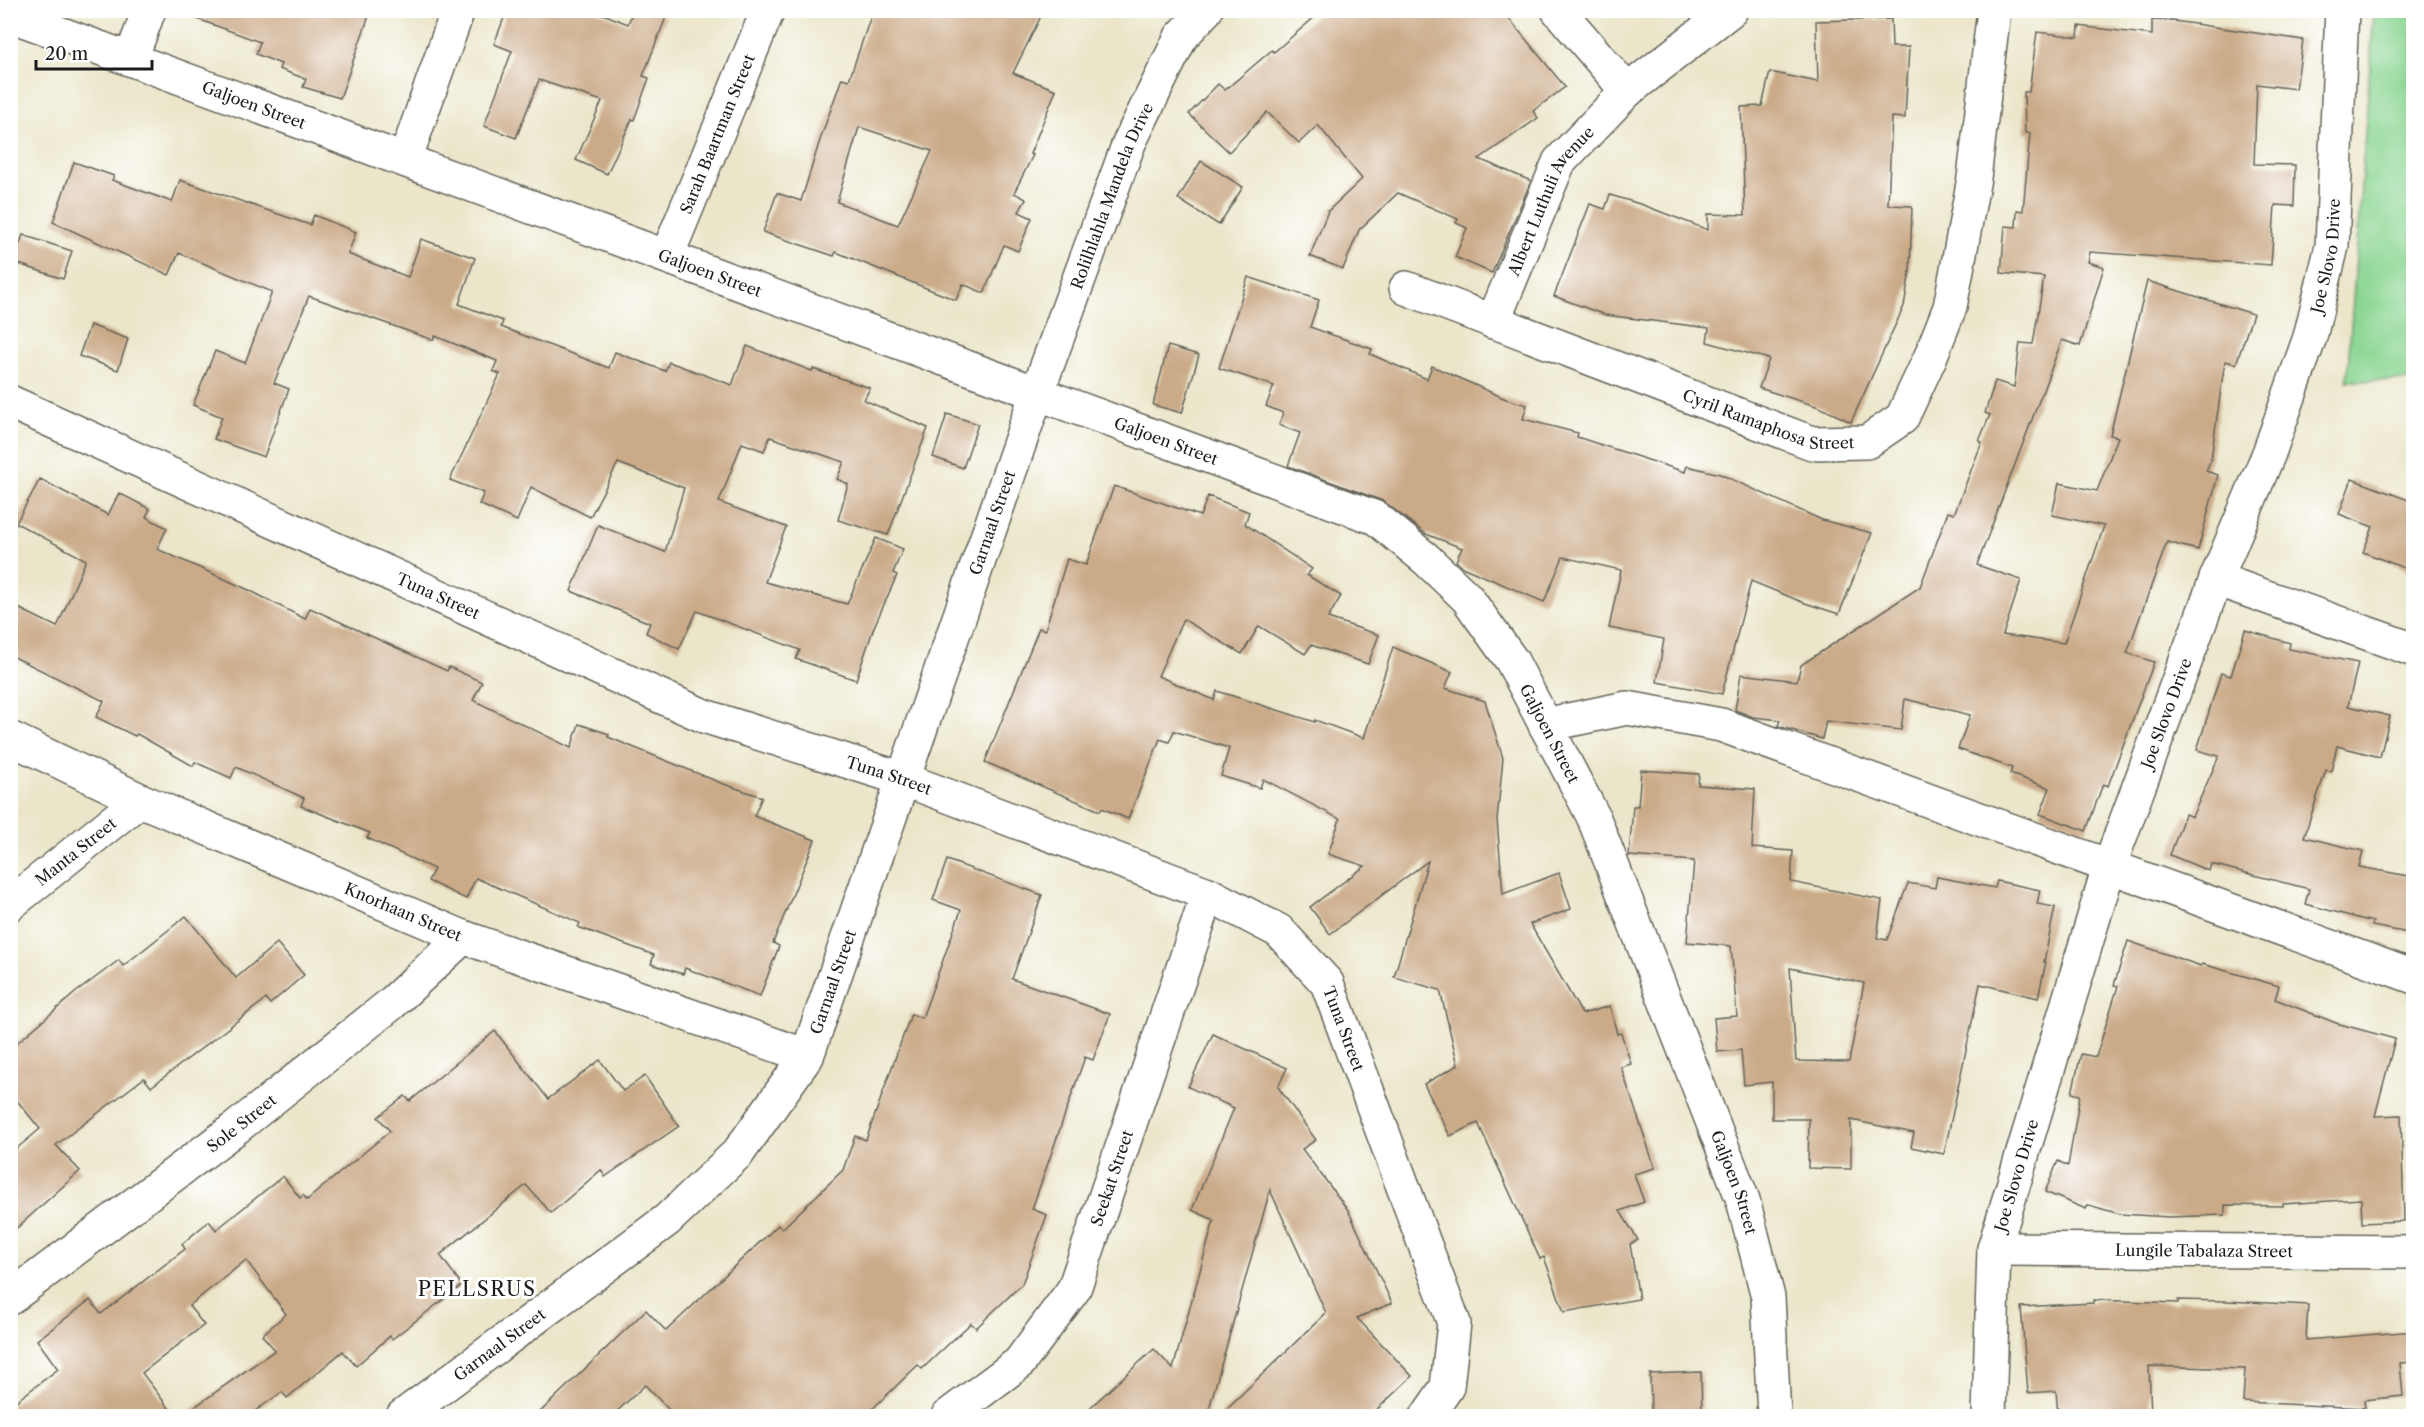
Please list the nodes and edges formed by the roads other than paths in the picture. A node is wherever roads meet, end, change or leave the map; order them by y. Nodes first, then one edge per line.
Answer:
1 (149, 10) edge
2 (458, 10) edge
3 (768, 10) edge
4 (1206, 10) edge
5 (1557, 10) edge
6 (1731, 10) edge
7 (1994, 10) edge
8 (2342, 10) edge
9 (10, 15) edge
10 (131, 59) junction
11 (1627, 91) junction
12 (405, 160) junction
13 (667, 256) junction
14 (1406, 288) dead end
15 (1493, 322) junction
16 (1037, 393) junction
17 (10, 402) edge
18 (2216, 579) junction
19 (2414, 650) edge
20 (1545, 725) junction
21 (10, 738) edge
22 (903, 779) junction
23 (140, 801) junction
24 (2109, 867) junction
25 (1208, 894) junction
26 (10, 904) edge
27 (463, 937) junction
28 (2414, 977) edge
29 (807, 1056) junction
30 (1994, 1249) junction
31 (2414, 1252) edge
32 (10, 1298) edge
33 (402, 1416) edge
34 (948, 1416) edge
35 (1427, 1416) edge
36 (1774, 1416) edge
37 (1989, 1416) edge

1 - 10 street
2 - 12 street
3 - 13 street, Sarah Baartman Street
4 - 16 street, Rolilhlahla Mandela Drive
5 - 11 street
6 - 11 street, Albert Luthuli Avenue
7 - 15 street, Cyril Ramaphosa Street
8 - 18 street, Joe Slovo Drive
9 - 10 street, Galjoen Street
10 - 12 street, Galjoen Street
11 - 15 street, Albert Luthuli Avenue
12 - 13 street, Galjoen Street
13 - 16 street, Galjoen Street
14 - 15 street, Cyril Ramaphosa Street
16 - 20 street, Galjoen Street
16 - 22 street, Garnaal Street
17 - 22 street, Tuna Street
18 - 19 street
18 - 24 street, Joe Slovo Drive
20 - 24 street
20 - 36 street, Galjoen Street
21 - 23 street, Knorhaan Street
22 - 25 street, Tuna Street
22 - 29 street, Garnaal Street
23 - 26 street, Manta Street
23 - 27 street, Knorhaan Street
24 - 28 street
24 - 30 street, Joe Slovo Drive
25 - 34 street, Seekat Street
25 - 35 street, Tuna Street
27 - 29 street, Knorhaan Street
27 - 32 street, Sole Street
29 - 33 street, Garnaal Street
30 - 31 street, Lungile Tabalaza Street
30 - 37 street, Joe Slovo Drive

